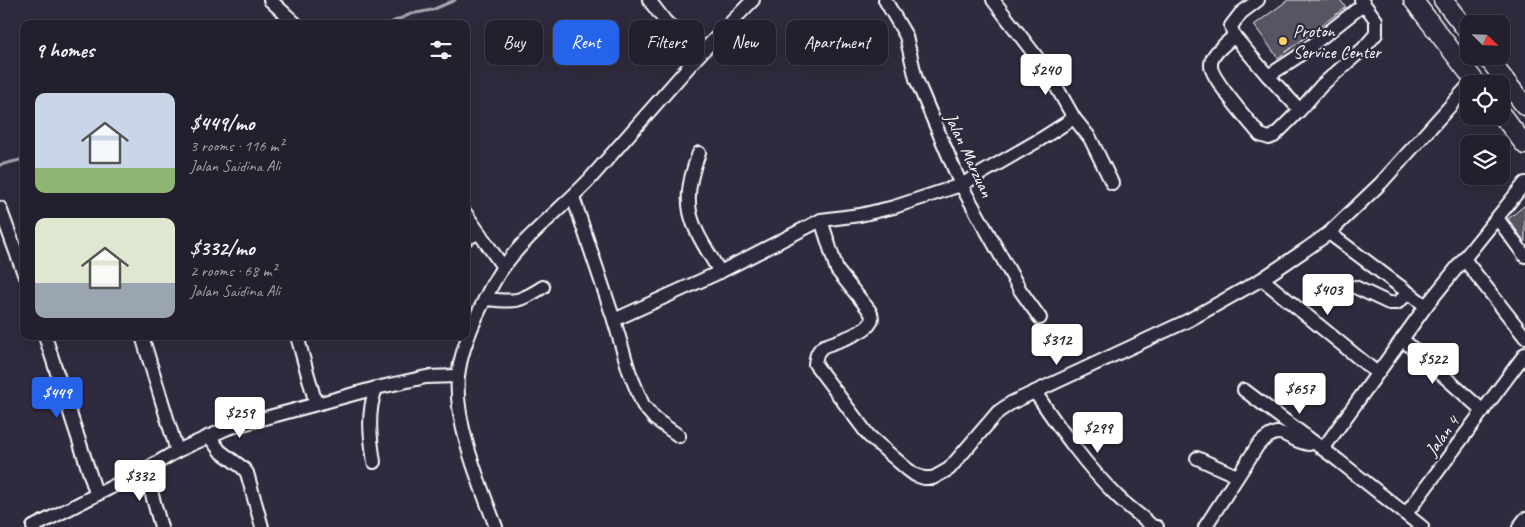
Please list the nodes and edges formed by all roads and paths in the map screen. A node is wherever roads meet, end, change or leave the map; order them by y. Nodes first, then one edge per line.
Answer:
1 (270, 0) edge
2 (649, 0) edge
3 (753, 0) edge
4 (884, 0) edge
5 (993, 0) edge
6 (1258, 0) edge
7 (1413, 0) edge
8 (1443, 0) edge
9 (1362, 2) edge
10 (292, 20) edge
11 (664, 20) edge
12 (1460, 22) edge
13 (1234, 36) junction
14 (704, 50) edge
15 (690, 65) edge
16 (1493, 65) edge
17 (1466, 75) edge
18 (1268, 76) junction
19 (1460, 96) edge
20 (1525, 106) edge
21 (1300, 110) junction
22 (1074, 118) junction
23 (1510, 125) edge
24 (1525, 145) edge
25 (699, 153) dead end
26 (1112, 183) dead end
27 (1525, 184) edge
28 (961, 185) junction
29 (573, 197) junction
30 (0, 208) edge
31 (1497, 218) junction
32 (470, 220) edge
33 (822, 220) junction
34 (478, 233) junction
35 (1329, 233) junction
36 (470, 237) edge
37 (1525, 256) edge
38 (1464, 259) junction
39 (20, 263) edge
40 (503, 267) junction
41 (720, 272) junction
42 (1262, 279) junction
43 (543, 287) dead end
44 (1355, 287) dead end
45 (1409, 293) junction
46 (485, 299) junction
47 (1426, 306) junction
48 (1040, 318) dead end
49 (614, 320) junction
50 (470, 333) edge
51 (1525, 337) edge
52 (1402, 339) junction
53 (45, 340) edge
54 (143, 340) edge
55 (299, 340) edge
56 (467, 340) edge
57 (1525, 354) edge
58 (1377, 373) junction
59 (458, 376) junction
60 (376, 388) junction
61 (1244, 390) dead end
62 (1035, 392) junction
63 (316, 404) junction
64 (1483, 411) junction
65 (210, 436) junction
66 (679, 436) dead end
67 (1318, 445) junction
68 (177, 451) junction
69 (1197, 458) dead end
70 (374, 462) dead end
71 (145, 470) junction
72 (1237, 476) junction
73 (96, 494) junction
74 (1406, 514) junction
75 (1525, 519) edge
76 (33, 527) edge
77 (161, 527) edge
78 (262, 527) edge
79 (496, 527) edge
80 (1154, 527) edge
81 (1205, 527) edge
82 (1422, 527) edge
83 (1519, 527) edge

1 - 10 street
2 - 11 street
3 - 14 street
4 - 28 street, Jalan Marzuan
5 - 22 street
6 - 13 street
7 - 17 highway
8 - 12 highway
9 - 18 street
9 - 21 street
13 - 18 street
13 - 21 street
15 - 29 street
16 - 20 highway
18 - 21 street
19 - 35 street
22 - 26 street
22 - 28 street
23 - 24 highway
25 - 41 street
27 - 31 street
28 - 33 street
28 - 48 street, Jalan Marzuan
29 - 40 street
29 - 49 street
30 - 39 street
31 - 37 street
31 - 38 street
32 - 34 street
33 - 41 street
33 - 62 street
34 - 36 street
34 - 40 street
35 - 42 street
35 - 45 street
38 - 47 street
38 - 51 street
40 - 46 street
41 - 49 street
42 - 58 street
42 - 62 street
43 - 46 street
44 - 45 street
45 - 47 street
46 - 50 street
47 - 52 street
49 - 66 street
52 - 58 street
52 - 64 street
53 - 73 street
54 - 68 street
55 - 63 street
56 - 59 street
57 - 64 street, Jalan 4
58 - 67 street
59 - 60 street
59 - 79 street
60 - 63 street
60 - 70 street
61 - 67 street
62 - 80 street
63 - 65 street
64 - 74 street, Jalan 4
65 - 68 street
65 - 78 street
67 - 72 street
67 - 74 street
68 - 71 street
69 - 72 street
71 - 73 street
71 - 77 street
72 - 81 street
73 - 76 street
74 - 82 street
75 - 83 street

